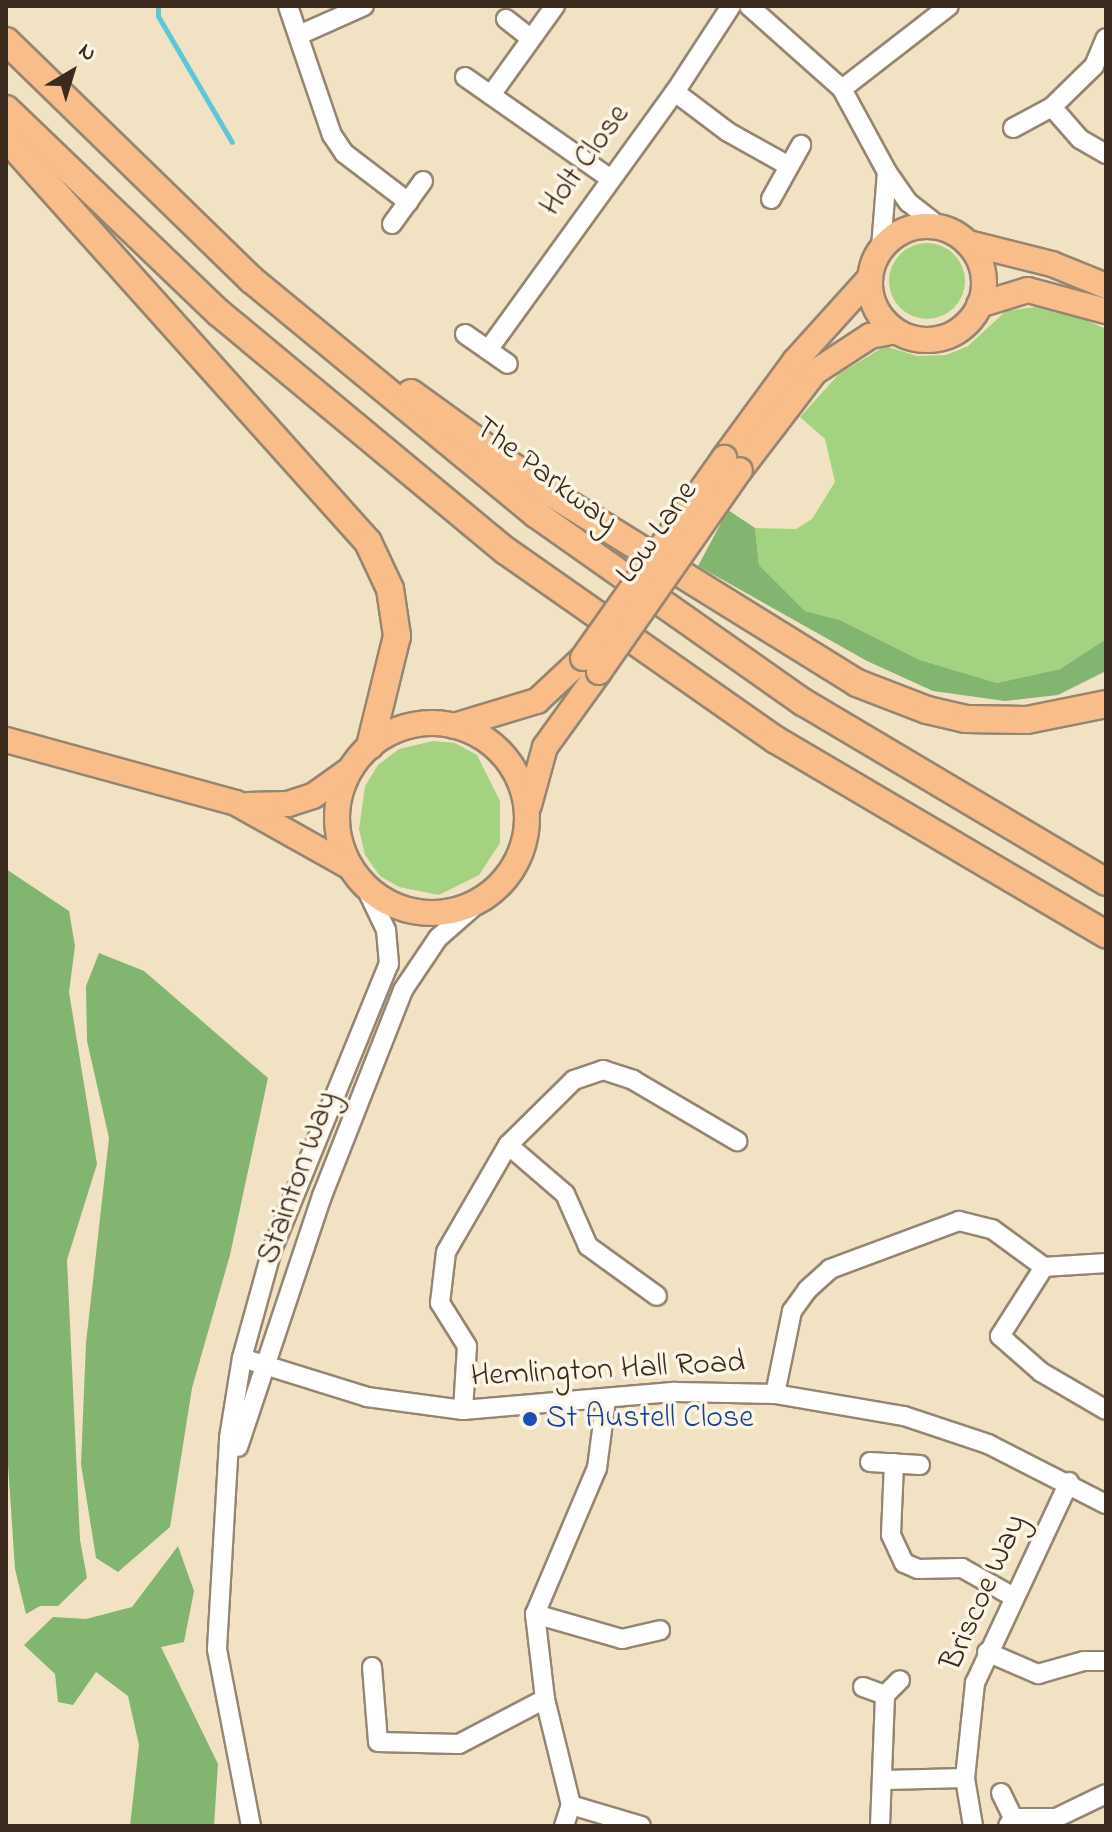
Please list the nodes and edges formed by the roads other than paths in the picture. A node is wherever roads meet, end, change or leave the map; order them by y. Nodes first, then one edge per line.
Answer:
1 (288, 6) edge
2 (364, 6) edge
3 (555, 6) edge
4 (731, 6) edge
5 (749, 6) edge
6 (949, 6) edge
7 (506, 19) dead end
8 (299, 35) junction
9 (530, 38) junction
10 (1106, 38) edge
11 (6, 41) edge
12 (465, 77) dead end
13 (842, 89) junction
14 (675, 92) junction
15 (491, 95) junction
16 (1052, 107) junction
17 (6, 109) edge
18 (1013, 128) dead end
19 (6, 138) edge
20 (801, 145) dead end
21 (1106, 154) edge
22 (787, 165) junction
23 (887, 172) junction
24 (609, 178) junction
25 (423, 181) dead end
26 (771, 199) dead end
27 (408, 202) junction
28 (174, 209) junction
29 (392, 224) dead end
30 (940, 227) junction
31 (968, 243) junction
32 (881, 248) junction
33 (869, 279) junction
34 (1106, 286) edge
35 (979, 305) junction
36 (1106, 311) edge
37 (895, 331) junction
38 (465, 334) dead end
39 (488, 350) junction
40 (508, 364) dead end
41 (732, 464) junction
42 (591, 665) junction
43 (1106, 693) edge
44 (1106, 704) edge
45 (1055, 716) junction
46 (454, 726) junction
47 (6, 740) edge
48 (362, 755) junction
49 (236, 803) junction
50 (528, 819) junction
51 (358, 876) junction
52 (1106, 882) edge
53 (479, 902) junction
54 (1106, 934) edge
55 (737, 1141) dead end
56 (508, 1145) junction
57 (1106, 1263) edge
58 (1044, 1267) junction
59 (657, 1296) dead end
60 (242, 1358) junction
61 (263, 1366) junction
62 (775, 1394) junction
63 (606, 1400) junction
64 (463, 1410) junction
65 (1106, 1410) edge
66 (870, 1462) dead end
67 (894, 1463) junction
68 (920, 1465) dead end
69 (1069, 1482) junction
70 (223, 1500) junction
71 (1106, 1504) edge
72 (1012, 1596) junction
73 (535, 1614) junction
74 (660, 1630) dead end
75 (987, 1652) junction
76 (1106, 1661) edge
77 (372, 1667) dead end
78 (900, 1680) dead end
79 (863, 1687) dead end
80 (885, 1695) junction
81 (545, 1699) junction
82 (965, 1778) junction
83 (885, 1780) junction
84 (1001, 1793) dead end
85 (1106, 1794) edge
86 (571, 1805) junction
87 (1010, 1822) edge
88 (251, 1826) edge
89 (564, 1826) edge
90 (641, 1826) edge
91 (880, 1826) edge
92 (973, 1826) edge

1 - 8 street
2 - 8 street
3 - 9 street
4 - 14 street, Holt Close
5 - 13 street
6 - 13 street
7 - 9 street
8 - 27 street
9 - 15 street
10 - 16 street
11 - 28 highway, The Parkway
12 - 15 street
13 - 23 street
14 - 22 street
14 - 24 street, Holt Close
15 - 24 street
16 - 18 street
16 - 21 street
17 - 54 highway
19 - 48 highway
20 - 22 street
22 - 26 street
23 - 30 street
23 - 32 street
24 - 39 street, Holt Close
25 - 27 street
27 - 29 street
28 - 45 highway
28 - 52 highway, The Parkway
30 - 31 main road
30 - 32 main road
31 - 34 main road
31 - 35 main road
32 - 33 main road
33 - 37 main road
33 - 41 main road, Low Lane
35 - 36 main road
35 - 37 main road
37 - 41 main road, Low Lane
38 - 39 street
39 - 40 street
41 - 42 main road, Low Lane, bridge
42 - 46 main road, Low Lane
42 - 50 main road, Low Lane
43 - 45 highway
44 - 45 highway
46 - 48 main road
46 - 50 main road
47 - 49 main road
48 - 49 main road
48 - 51 main road
49 - 51 main road
50 - 53 main road
51 - 53 main road
51 - 60 street, Stainton Way
53 - 61 street, Stainton Way
55 - 56 street
56 - 59 street
56 - 64 street
57 - 58 street
58 - 62 street
58 - 65 street
60 - 61 street, Hemlington Hall Road
60 - 70 street, Stainton Way
61 - 64 street, Hemlington Hall Road
61 - 70 street, Stainton Way
62 - 63 street, Hemlington Hall Road
62 - 69 street, Hemlington Hall Road
63 - 64 street, Hemlington Hall Road
63 - 73 street
66 - 67 street
67 - 68 street
67 - 72 street
69 - 71 street, Hemlington Hall Road
69 - 72 street, Briscoe Way
70 - 88 street, Stainton Way
72 - 75 street, Briscoe Way
73 - 74 street
73 - 81 street
75 - 76 street
75 - 82 street, Briscoe Way
77 - 81 street
78 - 80 street
79 - 80 street
80 - 83 street
81 - 86 street
82 - 83 street
82 - 92 street, Briscoe Way
83 - 91 street
84 - 87 street
85 - 87 street
86 - 89 street
86 - 90 street

